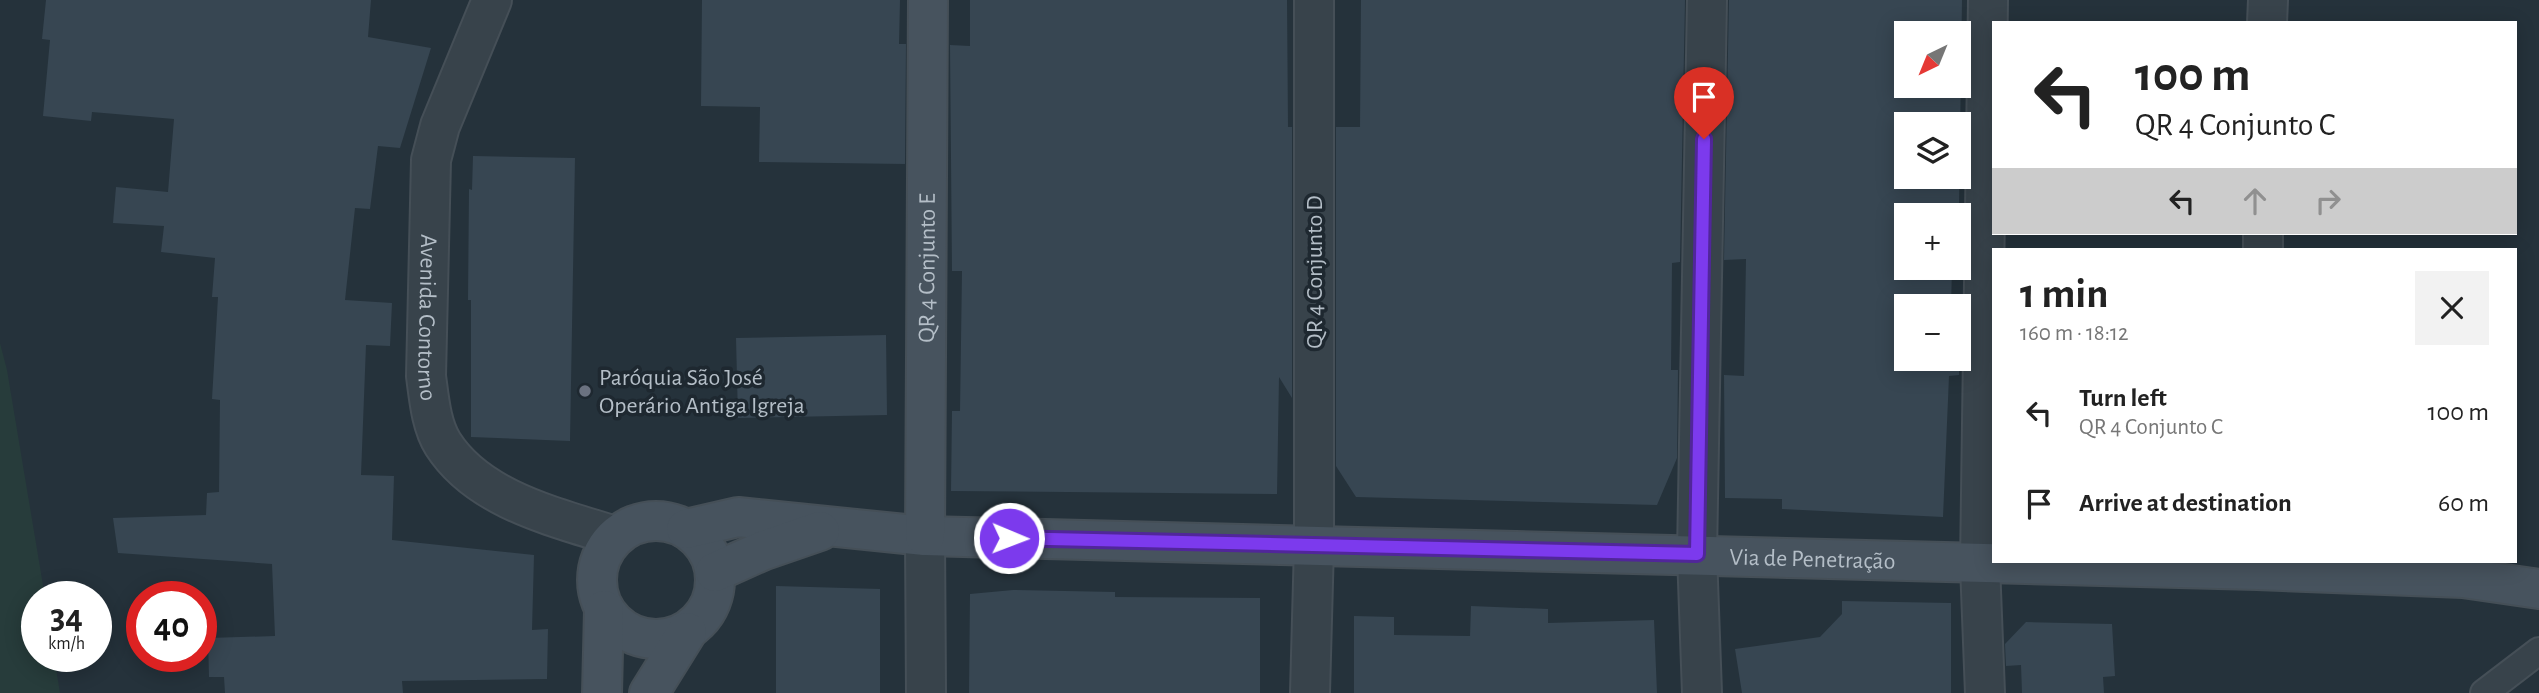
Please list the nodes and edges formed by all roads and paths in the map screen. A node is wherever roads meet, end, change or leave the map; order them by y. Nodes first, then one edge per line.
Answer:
1 (492, 0) edge
2 (928, 0) edge
3 (1314, 0) edge
4 (1707, 0) edge
5 (1988, 0) edge
6 (2267, 0) edge
7 (2267, 21) edge
8 (832, 527) junction
9 (686, 529) junction
10 (615, 536) junction
11 (925, 536) junction
12 (1314, 545) junction
13 (1697, 554) junction
14 (1980, 565) junction
15 (2257, 566) edge
16 (715, 572) junction
17 (2539, 589) edge
18 (604, 610) junction
19 (687, 632) junction
20 (2539, 651) edge
21 (602, 693) edge
22 (649, 693) edge
23 (926, 693) edge
24 (1310, 693) edge
25 (1702, 693) edge
26 (1985, 693) edge
27 (2484, 693) edge

1 - 10 street, Avenida Contorno
2 - 11 street, QR 4 Conjunto E
3 - 12 street, QR 4 Conjunto D
4 - 13 street
5 - 14 street
6 - 7 street
8 - 9 street, Via de Penetração
8 - 11 street, Via de Penetração
8 - 16 street, Via de Penetração
9 - 10 street
9 - 16 street
10 - 18 street
11 - 12 street, Via de Penetração
11 - 23 street
12 - 13 street, Via de Penetração
12 - 24 street, QR 4 Conjunto D
13 - 14 street, Via de Penetração
13 - 25 street
14 - 15 street, Via de Penetração
14 - 26 street
15 - 17 street, Via de Penetração
16 - 19 street
18 - 19 street
18 - 21 street
19 - 22 street
20 - 27 lane

